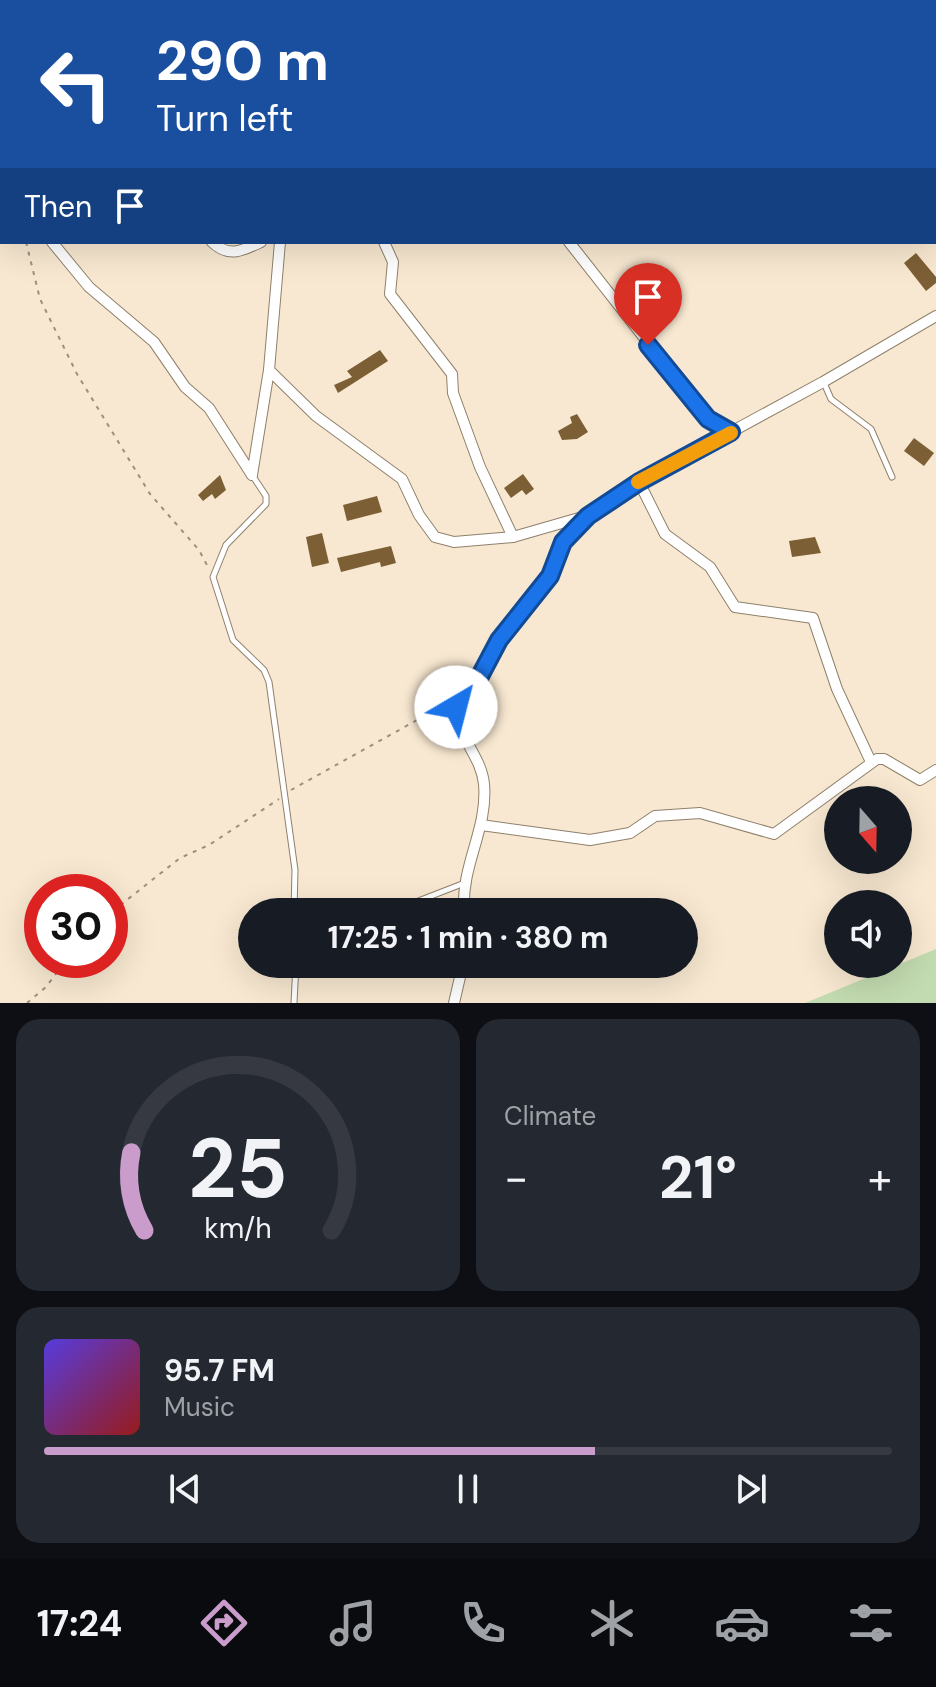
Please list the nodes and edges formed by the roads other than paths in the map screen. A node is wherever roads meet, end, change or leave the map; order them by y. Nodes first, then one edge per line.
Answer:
1 (54, 244) edge
2 (214, 244) edge
3 (256, 244) edge
4 (280, 244) edge
5 (385, 244) edge
6 (571, 244) edge
7 (936, 316) edge
8 (269, 370) junction
9 (823, 382) junction
10 (731, 432) junction
11 (252, 475) junction
12 (892, 477) dead end
13 (639, 482) junction
14 (588, 516) junction
15 (513, 537) junction
16 (871, 762) junction
17 (936, 770) edge
18 (481, 825) junction
19 (462, 884) junction
20 (294, 898) edge
21 (426, 898) edge
22 (463, 898) edge
23 (295, 978) edge
24 (460, 978) edge
25 (294, 1003) edge
26 (454, 1003) edge

1 - 11 street
2 - 3 street
4 - 8 street
5 - 15 street
6 - 10 street
7 - 9 street
8 - 11 street
8 - 15 street
9 - 10 street
9 - 12 lane
10 - 13 street
11 - 20 lane
13 - 14 street
13 - 16 street
14 - 15 street
14 - 18 street
16 - 17 street
16 - 18 street
18 - 19 street
19 - 21 lane
19 - 22 street
23 - 25 lane
24 - 26 street

